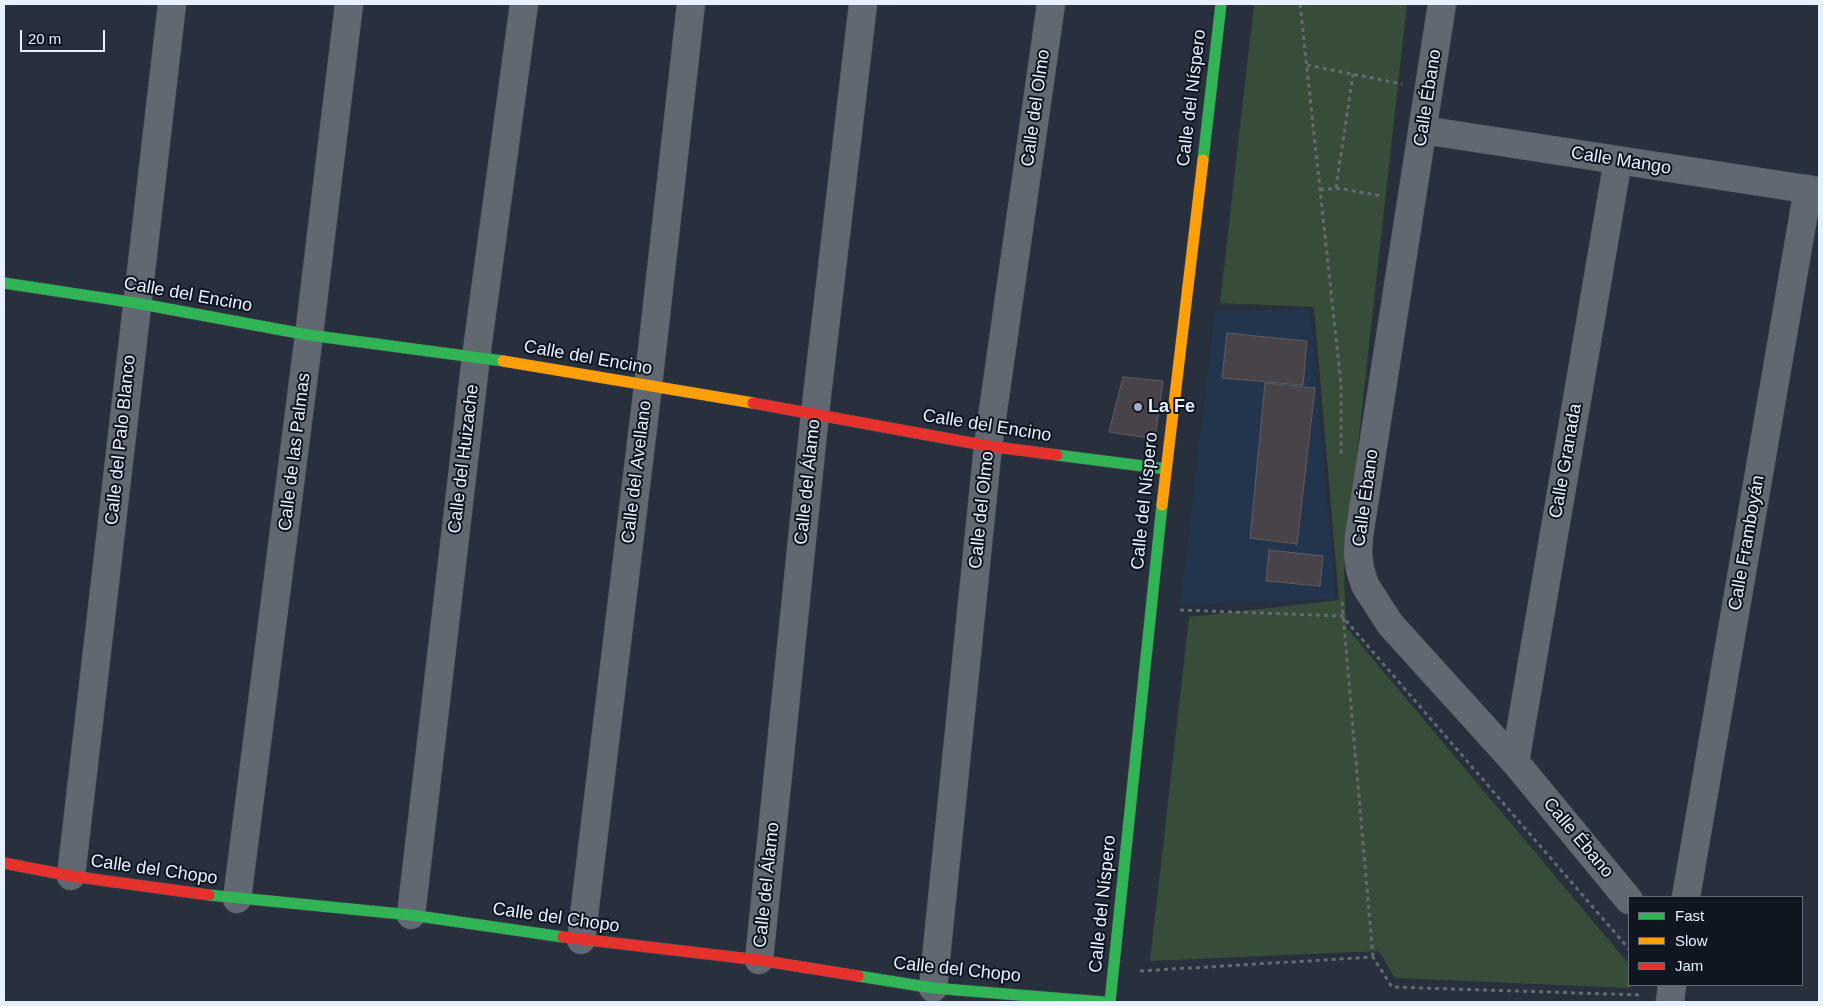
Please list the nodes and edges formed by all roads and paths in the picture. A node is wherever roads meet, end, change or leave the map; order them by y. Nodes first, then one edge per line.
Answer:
1 (172, 4) edge
2 (349, 4) edge
3 (524, 4) edge
4 (691, 4) edge
5 (863, 4) edge
6 (1051, 4) edge
7 (1221, 4) edge
8 (1442, 4) edge
9 (1307, 65) dead end
10 (1352, 74) junction
11 (1402, 84) dead end
12 (1423, 130) junction
13 (1618, 160) junction
14 (1336, 188) junction
15 (1320, 190) dead end
16 (1814, 190) edge
17 (1385, 196) dead end
18 (4, 283) edge
19 (136, 303) junction
20 (310, 335) junction
21 (476, 357) junction
22 (648, 386) junction
23 (815, 412) junction
24 (988, 446) junction
25 (1166, 469) junction
26 (1180, 600) dead end
27 (1515, 762) junction
28 (4, 864) edge
29 (71, 876) junction
30 (1686, 896) edge
31 (237, 899) junction
32 (1628, 899) edge
33 (411, 915) junction
34 (581, 940) junction
35 (1628, 948) edge
36 (759, 960) junction
37 (1141, 962) dead end
38 (1672, 986) edge
39 (1641, 991) dead end
40 (949, 993) edge
41 (1104, 1002) edge
42 (1110, 1002) edge
43 (1670, 1002) edge

1 - 19 street, Calle del Palo Blanco
2 - 20 street, Calle de las Palmas
3 - 21 street, Calle del Huizache
4 - 22 street, Calle del Avellano
5 - 23 street, Calle del Álamo
6 - 24 street, Calle del Olmo
7 - 25 street, Calle del Níspero
8 - 12 street, Calle Ébano
9 - 10 path
10 - 11 path
10 - 14 path
12 - 13 street, Calle Mango
12 - 27 street, Calle Ébano
13 - 16 street, Calle Mango
13 - 27 street, Calle Granada
14 - 15 path
14 - 17 path
16 - 30 street, Calle Framboyán
18 - 19 street, Calle del Encino
19 - 20 street, Calle del Encino
19 - 29 street, Calle del Palo Blanco
20 - 21 street, Calle del Encino
20 - 31 street, Calle de las Palmas
21 - 22 street, Calle del Encino
21 - 33 street, Calle del Huizache
22 - 23 street, Calle del Encino
22 - 34 street, Calle del Avellano
23 - 24 street, Calle del Encino
23 - 36 street, Calle del Álamo
24 - 25 street, Calle del Encino
24 - 40 street, Calle del Olmo
25 - 42 street, Calle del Níspero
26 - 35 path
27 - 32 street, Calle Ébano
28 - 29 street, Calle del Chopo
29 - 31 street, Calle del Chopo
31 - 33 street, Calle del Chopo
33 - 34 street, Calle del Chopo
34 - 36 street, Calle del Chopo
36 - 40 street, Calle del Chopo
37 - 39 path
38 - 43 street
40 - 41 street, Calle del Chopo

